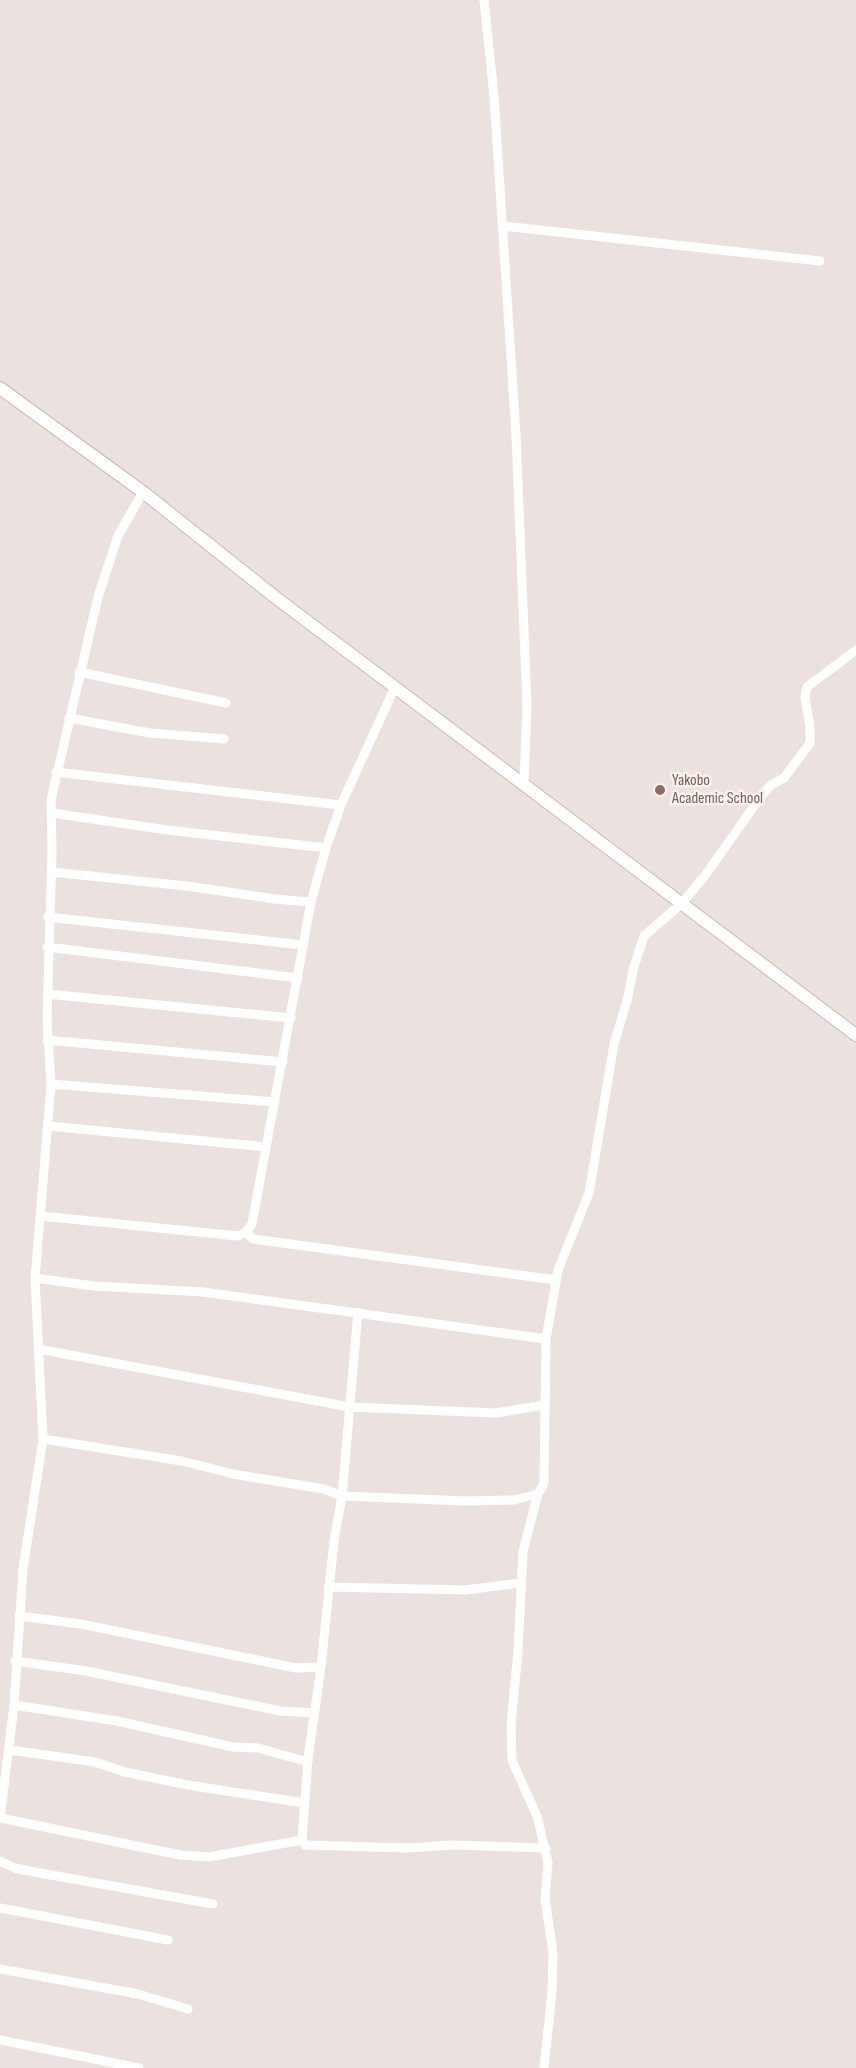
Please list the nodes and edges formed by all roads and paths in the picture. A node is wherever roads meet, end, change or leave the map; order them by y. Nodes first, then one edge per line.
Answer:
1 (484, 0) edge
2 (503, 226) junction
3 (820, 261) dead end
4 (0, 388) edge
5 (143, 492) junction
6 (856, 650) edge
7 (80, 672) junction
8 (395, 687) junction
9 (226, 703) dead end
10 (69, 718) junction
11 (224, 739) dead end
12 (56, 772) junction
13 (524, 784) junction
14 (341, 806) junction
15 (52, 813) junction
16 (326, 848) junction
17 (51, 872) junction
18 (312, 902) junction
19 (681, 904) junction
20 (48, 917) junction
21 (303, 945) junction
22 (47, 947) junction
23 (298, 978) junction
24 (47, 994) junction
25 (291, 1018) junction
26 (856, 1035) edge
27 (47, 1040) junction
28 (283, 1062) junction
29 (51, 1084) junction
30 (275, 1102) junction
31 (50, 1126) junction
32 (266, 1147) junction
33 (41, 1216) junction
34 (246, 1232) junction
35 (35, 1278) junction
36 (556, 1280) junction
37 (358, 1312) junction
38 (546, 1339) junction
39 (38, 1349) junction
40 (544, 1405) junction
41 (350, 1407) junction
42 (43, 1439) junction
43 (538, 1494) junction
44 (342, 1496) junction
45 (520, 1583) junction
46 (328, 1587) junction
47 (19, 1616) junction
48 (15, 1661) junction
49 (321, 1667) junction
50 (14, 1705) junction
51 (314, 1713) junction
52 (10, 1750) junction
53 (308, 1762) junction
54 (304, 1803) junction
55 (0, 1818) edge
56 (302, 1840) junction
57 (546, 1848) junction
58 (0, 1861) edge
59 (213, 1904) dead end
60 (0, 1908) edge
61 (168, 1940) dead end
62 (0, 1969) edge
63 (188, 2009) dead end
64 (0, 2040) edge
65 (139, 2068) edge
66 (544, 2068) edge

1 - 2 street
2 - 3 street
2 - 13 street
4 - 5 street
5 - 7 street
5 - 8 street
6 - 19 street
7 - 9 street
7 - 10 street
8 - 13 street
8 - 14 street
10 - 11 street
10 - 12 street
12 - 14 street
12 - 15 street
13 - 19 street
14 - 16 street
15 - 16 street
15 - 17 street
16 - 18 street
17 - 18 street
17 - 20 street
18 - 21 street
19 - 26 street
19 - 36 street
20 - 21 street
20 - 22 street
21 - 23 street
22 - 23 street
22 - 24 street
23 - 25 street
24 - 25 street
24 - 27 street
25 - 28 street
27 - 28 street
27 - 29 street
28 - 30 street
29 - 30 street
29 - 31 street
30 - 32 street
31 - 32 street
31 - 33 street
32 - 34 street
33 - 34 street
33 - 35 street
34 - 36 street
35 - 37 street
35 - 39 street
36 - 38 street
37 - 38 street
37 - 41 street
38 - 40 street
39 - 41 street
39 - 42 street
40 - 41 street
40 - 43 street
41 - 44 street
42 - 44 street
42 - 47 street
43 - 44 street
43 - 45 street
44 - 46 street
45 - 46 street
45 - 57 street
46 - 49 street
47 - 48 street
47 - 49 street
48 - 50 street
48 - 51 street
49 - 51 street
50 - 52 street
50 - 53 street
51 - 53 street
52 - 54 street
52 - 55 street
53 - 54 street
54 - 56 street
55 - 56 street
56 - 57 street
57 - 66 street
58 - 59 street
60 - 61 street
62 - 63 street
64 - 65 street

